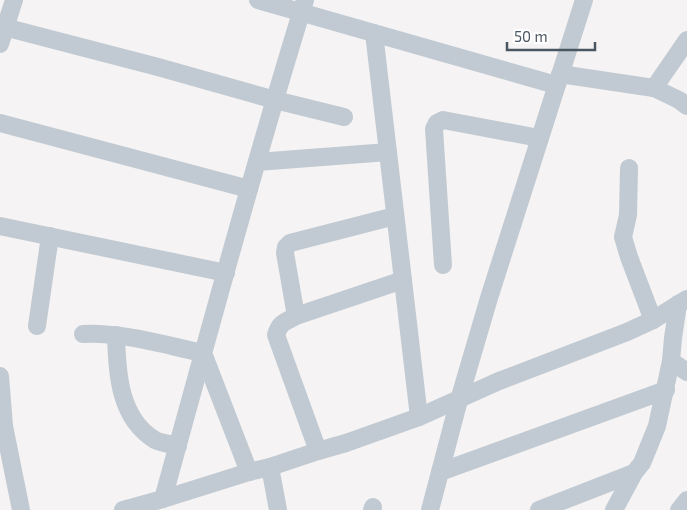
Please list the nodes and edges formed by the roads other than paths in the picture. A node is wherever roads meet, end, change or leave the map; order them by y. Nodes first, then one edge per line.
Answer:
1 (14, 0) edge
2 (258, 0) edge
3 (584, 0) edge
4 (303, 6) edge
5 (3, 26) edge
6 (374, 33) junction
7 (687, 40) edge
8 (0, 44) edge
9 (558, 79) junction
10 (654, 88) junction
11 (274, 100) junction
12 (687, 106) edge
13 (344, 117) dead end
14 (0, 123) edge
15 (539, 138) junction
16 (388, 152) junction
17 (257, 162) junction
18 (629, 168) dead end
19 (249, 190) junction
20 (395, 216) junction
21 (0, 226) edge
22 (50, 236) junction
23 (443, 265) dead end
24 (226, 273) junction
25 (403, 280) junction
26 (683, 301) edge
27 (296, 316) junction
28 (653, 320) junction
29 (37, 326) dead end
30 (83, 334) dead end
31 (116, 335) junction
32 (203, 353) junction
33 (671, 361) junction
34 (687, 372) edge
35 (0, 376) edge
36 (666, 390) junction
37 (459, 400) junction
38 (419, 417) junction
39 (178, 446) junction
40 (318, 451) junction
41 (270, 466) junction
42 (249, 472) junction
43 (440, 472) junction
44 (634, 473) junction
45 (687, 500) edge
46 (155, 504) edge
47 (21, 510) edge
48 (122, 510) edge
49 (278, 510) edge
50 (430, 510) edge
51 (539, 510) edge
52 (614, 510) edge
53 (679, 510) edge

1 - 5 street
2 - 4 street
3 - 9 street
4 - 6 street
4 - 11 street
5 - 8 street
5 - 11 street
6 - 9 street
6 - 16 street
7 - 10 street
9 - 10 street
9 - 15 street
10 - 12 street
11 - 13 street
11 - 17 street
14 - 19 street
15 - 23 street
15 - 37 street
16 - 17 street
16 - 20 street
17 - 19 street
18 - 28 street
19 - 24 street
20 - 25 street
20 - 27 street
21 - 22 street
22 - 24 street
22 - 29 street
24 - 32 street
25 - 27 street
25 - 38 street
26 - 28 street
26 - 33 street
27 - 40 street
28 - 37 street
30 - 31 street
31 - 32 street
31 - 39 street
32 - 39 street
32 - 42 street
33 - 34 street
33 - 36 street
35 - 47 street
36 - 43 street
36 - 44 street
37 - 38 street
37 - 43 street
38 - 40 street
39 - 46 street
40 - 41 street
41 - 42 street
41 - 49 street
42 - 46 street
43 - 50 street
44 - 51 street
44 - 52 street
45 - 53 street
46 - 48 street

